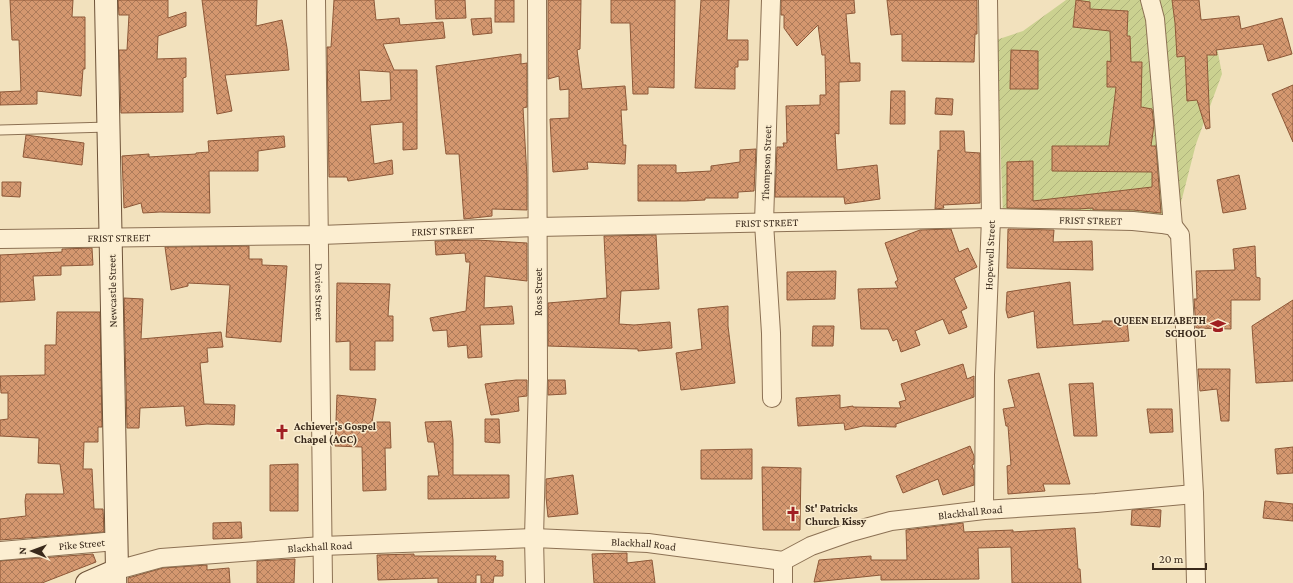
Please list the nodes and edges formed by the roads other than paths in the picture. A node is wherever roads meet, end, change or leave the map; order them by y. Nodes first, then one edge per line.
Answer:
1 (106, 0) edge
2 (316, 0) edge
3 (537, 0) edge
4 (771, 0) edge
5 (988, 0) edge
6 (1150, 0) edge
7 (109, 127) junction
8 (0, 130) edge
9 (991, 218) junction
10 (764, 223) junction
11 (1173, 226) junction
12 (537, 227) junction
13 (320, 236) junction
14 (111, 238) junction
15 (0, 239) edge
16 (772, 398) dead end
17 (1194, 494) junction
18 (984, 510) junction
19 (534, 538) junction
20 (116, 541) junction
21 (322, 546) junction
22 (0, 551) edge
23 (784, 562) junction
24 (117, 577) edge
25 (87, 583) edge
26 (323, 583) edge
27 (535, 583) edge
28 (783, 583) edge
29 (1196, 583) edge

1 - 7 street, Newcastle Street
2 - 13 street, Davies Street
3 - 12 street, Ross Street
4 - 10 street, Thompson Street
5 - 9 street, Hopewell Street
6 - 11 street
7 - 8 lane
7 - 14 street, Newcastle Street
9 - 10 street, FRIST STREET
9 - 11 street, FRIST STREET
9 - 18 street, Hopewell Street
10 - 12 street, FRIST STREET
10 - 16 street, Thompson Street
11 - 17 street
12 - 13 street, FRIST STREET
12 - 19 street, Ross Street
13 - 14 street, FRIST STREET
13 - 21 street, Davies Street
14 - 15 street, FRIST STREET
14 - 20 street, Newcastle Street
17 - 18 street, Blackhall Road
17 - 29 street
18 - 23 street, Blackhall Road
19 - 21 street, Blackhall Road
19 - 23 street, Blackhall Road
19 - 27 street, Ross Street
20 - 22 street, Pike Street
20 - 24 street, Newcastle Street
21 - 24 street, Blackhall Road
21 - 26 street, Davies Street
23 - 28 street
24 - 25 street, Blackhall Road

